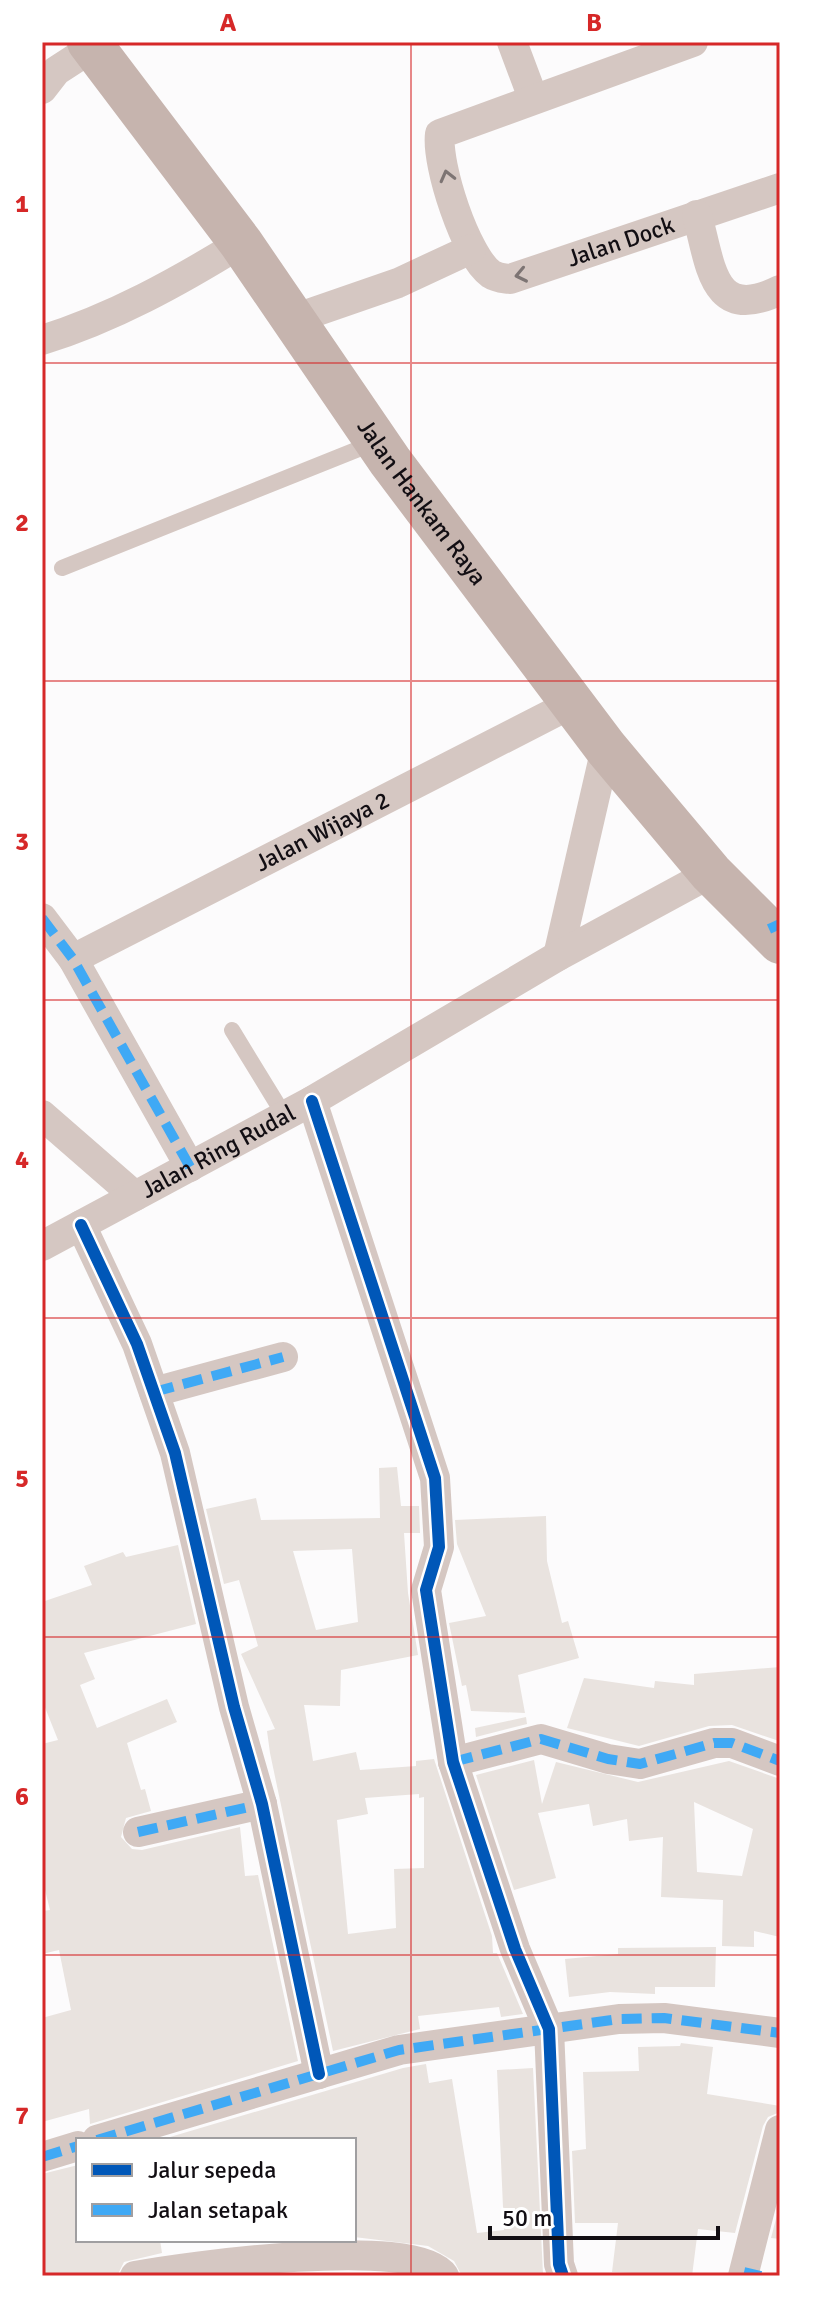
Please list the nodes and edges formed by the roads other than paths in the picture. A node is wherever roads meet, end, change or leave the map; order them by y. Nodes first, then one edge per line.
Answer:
1 (512, 42) edge
2 (693, 42) edge
3 (91, 44) edge
4 (42, 89) edge
5 (533, 98) junction
6 (780, 188) edge
7 (697, 215) junction
8 (241, 243) junction
9 (458, 254) junction
10 (780, 290) edge
11 (294, 319) junction
12 (42, 340) edge
13 (377, 441) junction
14 (62, 568) dead end
15 (573, 703) junction
16 (606, 748) junction
17 (711, 873) junction
18 (42, 918) edge
19 (776, 932) edge
20 (558, 956) junction
21 (73, 959) junction
22 (232, 1030) dead end
23 (312, 1101) junction
24 (42, 1115) edge
25 (284, 1115) junction
26 (190, 1167) junction
27 (135, 1196) junction
28 (81, 1225) junction
29 (42, 1246) edge
30 (283, 1357) dead end
31 (154, 1392) junction
32 (780, 1761) edge
33 (453, 1762) junction
34 (262, 1804) junction
35 (138, 1832) dead end
36 (549, 2029) junction
37 (780, 2033) edge
38 (319, 2074) junction
39 (780, 2130) edge
40 (104, 2138) edge
41 (76, 2147) edge
42 (42, 2157) edge
43 (750, 2275) edge
44 (135, 2276) edge
45 (444, 2276) edge
46 (563, 2276) edge

1 - 5 street
2 - 5 street
3 - 4 street
3 - 8 main road, Jalan Hankam Raya
9 -> 5 street
6 - 7 street, Jalan Dock
7 -> 9 street, Jalan Dock
7 - 10 street
8 - 11 main road, Jalan Hankam Raya
8 - 12 street
9 - 11 street
11 - 13 main road, Jalan Hankam Raya
13 - 14 lane
13 - 15 main road, Jalan Hankam Raya
15 - 16 main road, Jalan Hankam Raya
15 - 21 street, Jalan Wijaya 2
16 - 17 main road, Jalan Hankam Raya
16 - 20 street
17 - 19 main road, Jalan Hankam Raya
17 - 20 street, Jalan Ring Rudal
18 - 21 street
20 - 23 street, Jalan Ring Rudal
21 - 26 street
22 - 25 lane
23 - 25 street, Jalan Ring Rudal
23 - 33 street
24 - 27 street
25 - 26 street, Jalan Ring Rudal
26 - 27 street, Jalan Ring Rudal
27 - 28 street, Jalan Ring Rudal
28 - 29 street, Jalan Ring Rudal
28 - 31 street
30 - 31 street
31 - 34 street
32 - 33 street
33 - 36 street
34 - 35 street
34 - 38 street
36 - 37 street
36 - 38 street
36 - 46 street
38 - 40 street
39 - 43 street
41 - 42 street
44 - 45 street

